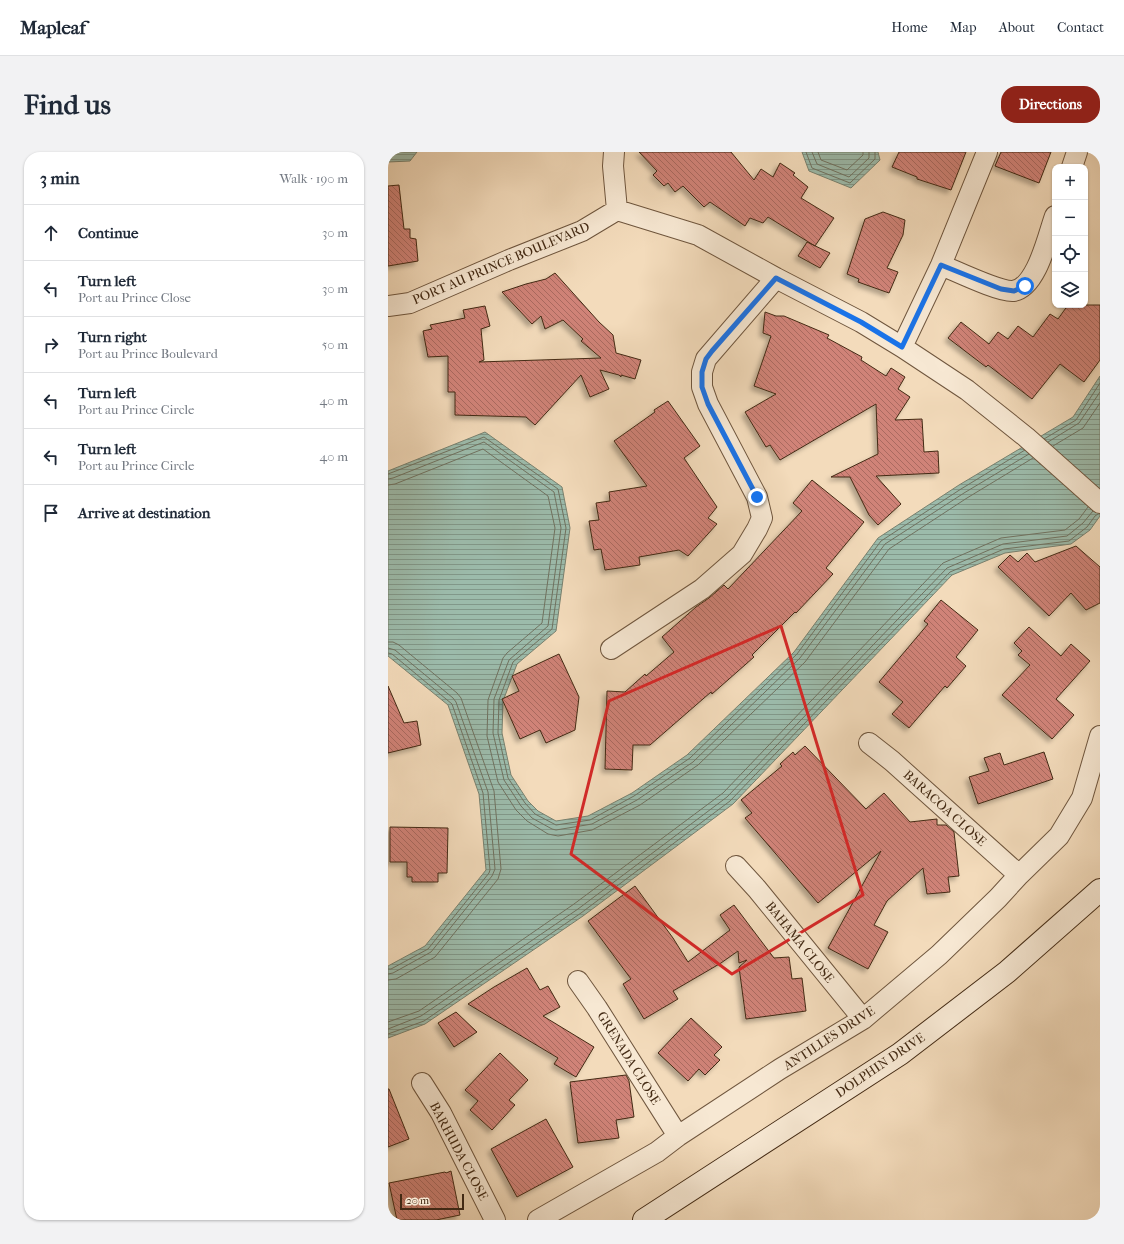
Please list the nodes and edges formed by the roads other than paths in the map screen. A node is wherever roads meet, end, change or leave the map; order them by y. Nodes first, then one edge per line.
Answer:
1 (614, 152) edge
2 (987, 152) edge
3 (1077, 152) edge
4 (1073, 164) edge
5 (617, 210) junction
6 (1052, 225) edge
7 (941, 265) junction
8 (776, 278) junction
9 (388, 306) edge
10 (902, 347) junction
11 (1100, 503) edge
12 (611, 649) dead end
13 (1100, 736) edge
14 (869, 743) dead end
15 (736, 866) dead end
16 (1019, 875) junction
17 (1100, 890) edge
18 (578, 981) dead end
19 (863, 1019) junction
20 (422, 1083) dead end
21 (678, 1136) junction
22 (495, 1220) edge
23 (538, 1220) edge
24 (644, 1220) edge

1 - 5 street
2 - 7 street
3 - 4 street
5 - 8 street
5 - 9 street, PORT AU PRINCE BOULEVARD
6 - 7 street
7 - 10 street
8 - 10 street
8 - 12 street
10 - 11 street
13 - 16 street, ANTILLES DRIVE
14 - 16 street, BARACOA CLOSE
15 - 19 street, BAHAMA CLOSE
16 - 19 street, ANTILLES DRIVE
17 - 24 street, DOLPHIN DRIVE
18 - 21 street, GRENADA CLOSE
19 - 21 street, ANTILLES DRIVE
20 - 22 street, BARHUDA CLOSE
21 - 23 street, ANTILLES DRIVE

